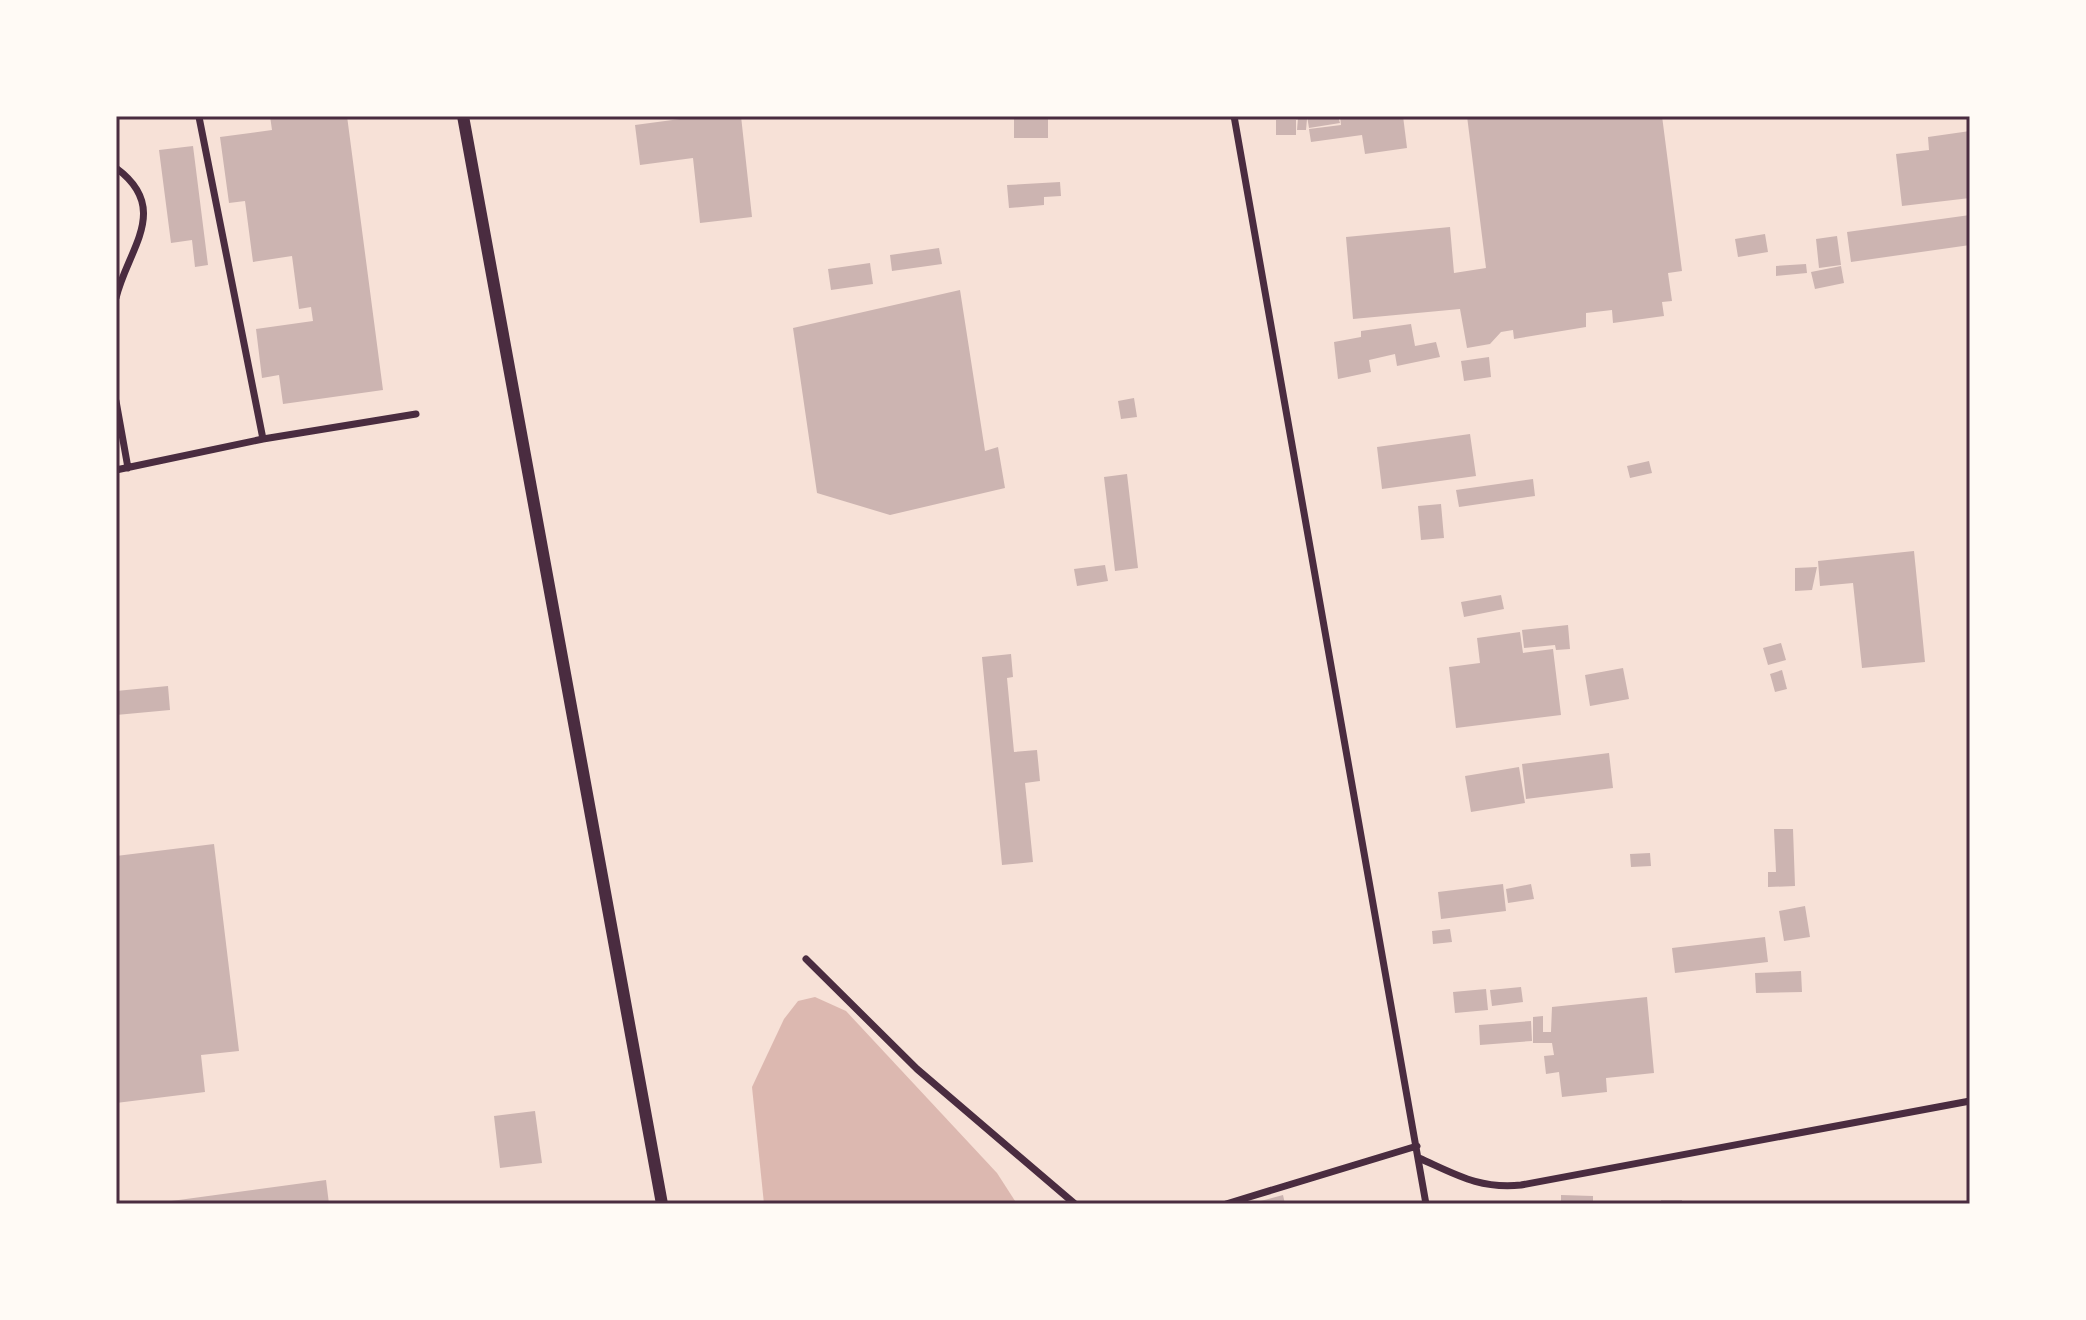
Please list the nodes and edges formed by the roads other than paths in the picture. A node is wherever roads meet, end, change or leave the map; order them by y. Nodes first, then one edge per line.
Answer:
1 (463, 116) edge
2 (1234, 116) edge
3 (199, 117) edge
4 (116, 168) edge
5 (116, 298) edge
6 (116, 401) edge
7 (416, 414) dead end
8 (263, 439) junction
9 (128, 468) junction
10 (116, 470) edge
11 (806, 959) dead end
12 (1970, 1101) edge
13 (1417, 1146) junction
14 (1419, 1158) junction
15 (662, 1204) edge
16 (1075, 1204) edge
17 (1226, 1204) edge
18 (1426, 1204) edge

1 - 15 highway
2 - 13 street
3 - 8 street
4 - 5 street
6 - 9 street
7 - 8 street
8 - 9 street
9 - 10 street
11 - 16 street
12 - 14 street
13 - 14 street
13 - 17 street
14 - 18 street

